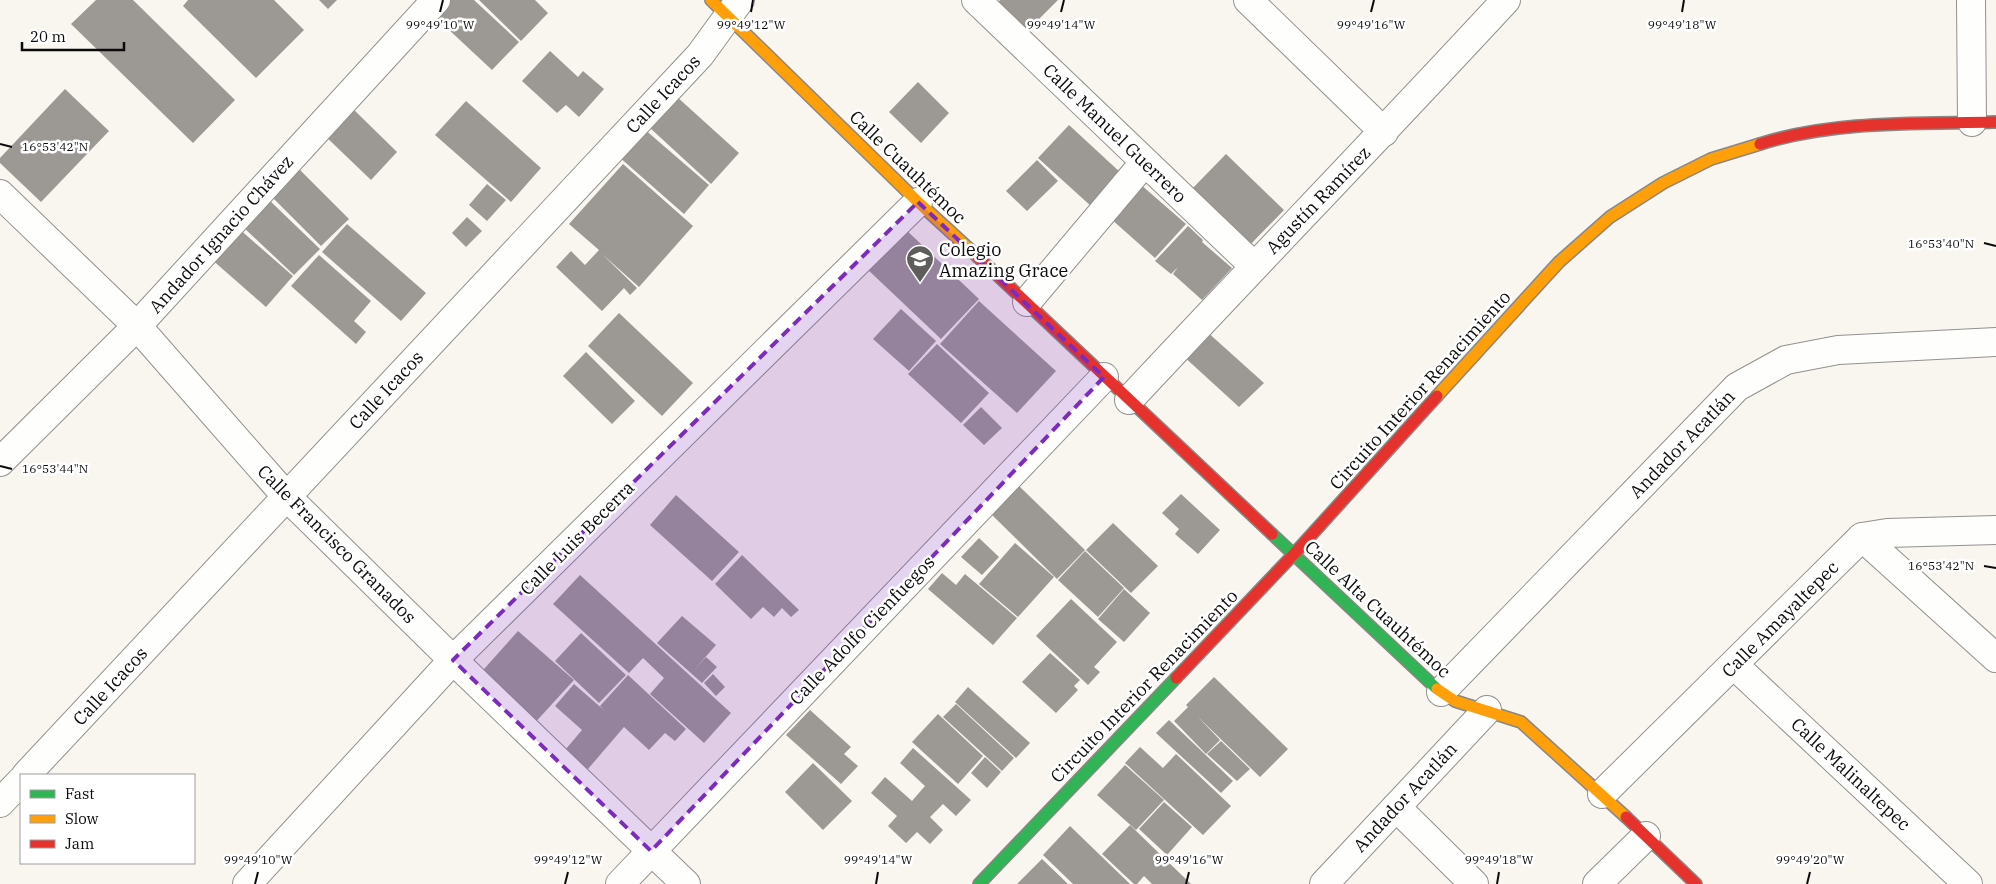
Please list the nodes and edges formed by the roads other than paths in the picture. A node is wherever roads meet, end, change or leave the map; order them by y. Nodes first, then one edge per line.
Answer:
1 (436, 0) edge
2 (976, 0) edge
3 (1248, 0) edge
4 (1506, 0) edge
5 (1971, 0) edge
6 (726, 5) edge
7 (1984, 122) edge
8 (1384, 132) junction
9 (1144, 163) junction
10 (0, 194) edge
11 (918, 202) junction
12 (1254, 266) junction
13 (1027, 302) junction
14 (137, 326) junction
15 (1996, 342) edge
16 (1104, 377) junction
17 (1129, 400) junction
18 (0, 462) edge
19 (287, 497) junction
20 (1996, 530) edge
21 (1862, 537) junction
22 (1294, 554) junction
23 (1996, 658) edge
24 (453, 660) junction
25 (1734, 665) junction
26 (1441, 692) junction
27 (1487, 710) junction
28 (27, 774) edge
29 (20, 782) edge
30 (1602, 794) junction
31 (0, 803) edge
32 (1396, 807) junction
33 (1646, 836) junction
34 (651, 851) junction
35 (247, 884) edge
36 (620, 884) edge
37 (686, 884) edge
38 (979, 884) edge
39 (1324, 884) edge
40 (1474, 884) edge
41 (1597, 884) edge
42 (1696, 884) edge
43 (1968, 884) edge

1 - 14 street, Andador Ignacio Chávez
2 - 9 street, Calle Manuel Guerrero
3 - 8 street
4 - 8 street, Agustín Ramírez
5 - 7 street
6 - 11 street, Calle Cuauhtémoc
6 - 19 street, Calle Icacos
7 - 22 street, Circuito Interior Renacimiento
8 - 12 street, Agustín Ramírez
9 - 12 street, Calle Manuel Guerrero
9 - 13 street
10 - 14 street, Calle Francisco Granados
11 - 13 street, Calle Cuauhtémoc
11 - 24 street, Calle Luis Becerra
12 - 17 street, Agustín Ramírez
13 - 16 street, Calle Cuauhtémoc
14 - 18 street, Andador Ignacio Chávez
14 - 19 street, Calle Francisco Granados
15 - 26 street, Andador Acatlán
16 - 17 street, Calle Alta Cuauhtémoc
16 - 34 street, Calle Adolfo Cienfuegos
17 - 22 street, Calle Alta Cuauhtémoc
19 - 24 street, Calle Francisco Granados
19 - 28 street, Calle Icacos
20 - 21 street
21 - 23 street
21 - 25 street, Calle Amayaltepec
22 - 26 street, Calle Alta Cuauhtémoc
22 - 38 street, Circuito Interior Renacimiento
24 - 34 street, Calle Francisco Granados
24 - 35 street, Calle Luis Becerra
25 - 30 street, Calle Amayaltepec
25 - 43 street, Calle Malinaltepec
26 - 27 street, Calle Alta Cuauhtémoc
27 - 30 street, Calle Alta Cuauhtémoc
27 - 32 street, Andador Acatlán
29 - 31 street
30 - 33 street, Calle Alta Cuauhtémoc
32 - 39 street, Andador Acatlán
32 - 40 street
33 - 41 street
33 - 42 street, Calle Alta Cuauhtémoc
34 - 36 street, Calle Adolfo Cienfuegos
34 - 37 street, Calle Francisco Granados

